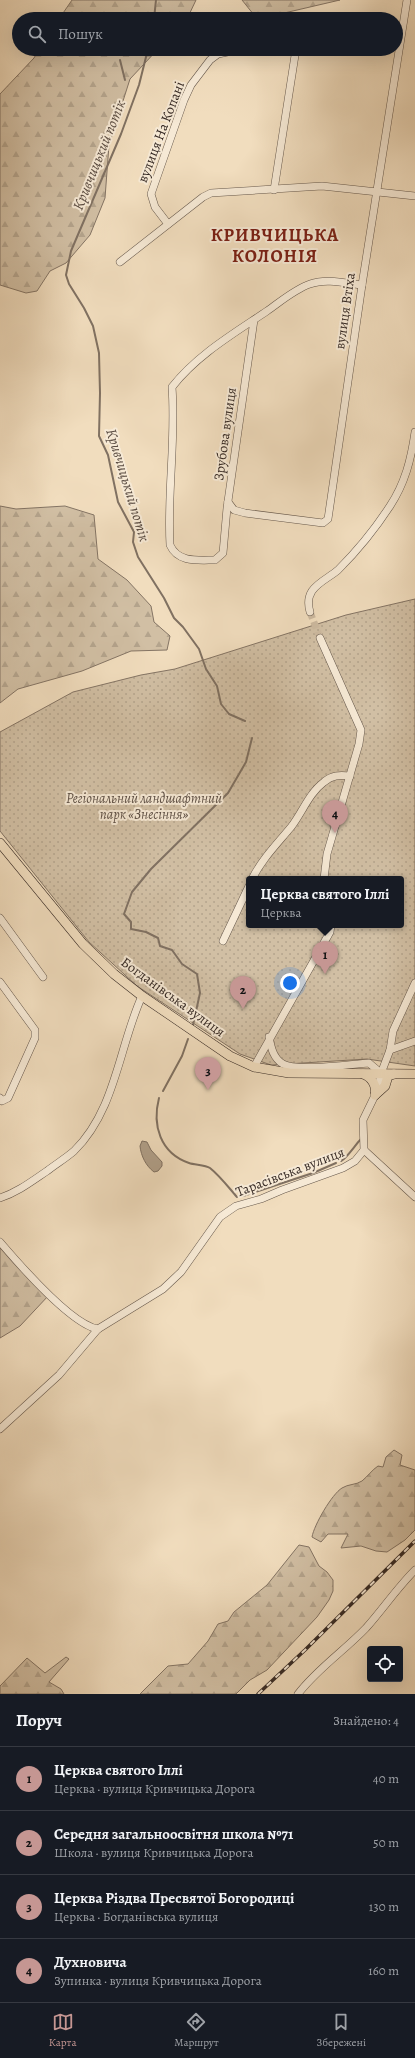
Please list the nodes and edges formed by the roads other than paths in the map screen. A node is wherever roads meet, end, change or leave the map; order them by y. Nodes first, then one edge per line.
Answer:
1 (407, 0) edge
2 (403, 18) edge
3 (215, 56) edge
4 (295, 56) edge
5 (396, 56) edge
6 (274, 190) junction
7 (378, 192) junction
8 (415, 196) edge
9 (168, 224) junction
10 (120, 262) dead end
11 (362, 285) junction
12 (254, 320) junction
13 (415, 432) edge
14 (228, 502) junction
15 (310, 612) tunnel mouth
16 (320, 638) tunnel mouth
17 (350, 776) junction
18 (0, 843) edge
19 (254, 876) edge
20 (324, 876) edge
21 (246, 892) edge
22 (0, 918) edge
23 (331, 928) edge
24 (223, 941) dead end
25 (43, 977) dead end
26 (0, 982) edge
27 (415, 983) edge
28 (142, 996) junction
29 (270, 1037) junction
30 (415, 1041) edge
31 (390, 1050) junction
32 (254, 1067) junction
33 (362, 1074) junction
34 (382, 1074) junction
35 (396, 1074) junction
36 (415, 1074) edge
37 (375, 1095) junction
38 (0, 1098) edge
39 (364, 1150) junction
40 (415, 1197) edge
41 (0, 1198) edge
42 (0, 1242) edge
43 (98, 1329) junction
44 (0, 1429) edge
45 (415, 1570) edge
46 (298, 1694) edge

1 - 2 street, вулиця Втіха
3 - 9 street, вулиця На Копані
4 - 6 street
5 - 7 street, вулиця Втіха
6 - 7 street
6 - 9 street
7 - 8 street
7 - 11 street, вулиця Втіха
9 - 10 street
11 - 12 street
11 - 14 street, вулиця Втіха
12 - 14 street, Зрубова вулиця
12 - 14 street, Зрубова вулиця
13 - 15 street
16 - 17 street
17 - 19 street
17 - 20 street
18 - 28 main road, Богданівська вулиця
21 - 24 street
22 - 25 street
23 - 29 street
26 - 38 street
27 - 31 street
28 - 32 main road, Богданівська вулиця
28 - 41 street
29 - 32 street
29 - 34 street
30 - 31 street
31 - 34 street
32 - 33 main road, Богданівська вулиця
33 - 34 main road, Богданівська вулиця
33 - 37 main road
34 - 35 main road, Богданівська вулиця
34 - 37 street
35 - 36 main road, Богданівська вулиця
35 - 37 main road
37 - 39 street
39 - 40 street
39 - 43 street, Тарасівська вулиця
42 - 43 street
43 - 44 street, Тарасівська вулиця
45 - 46 street

